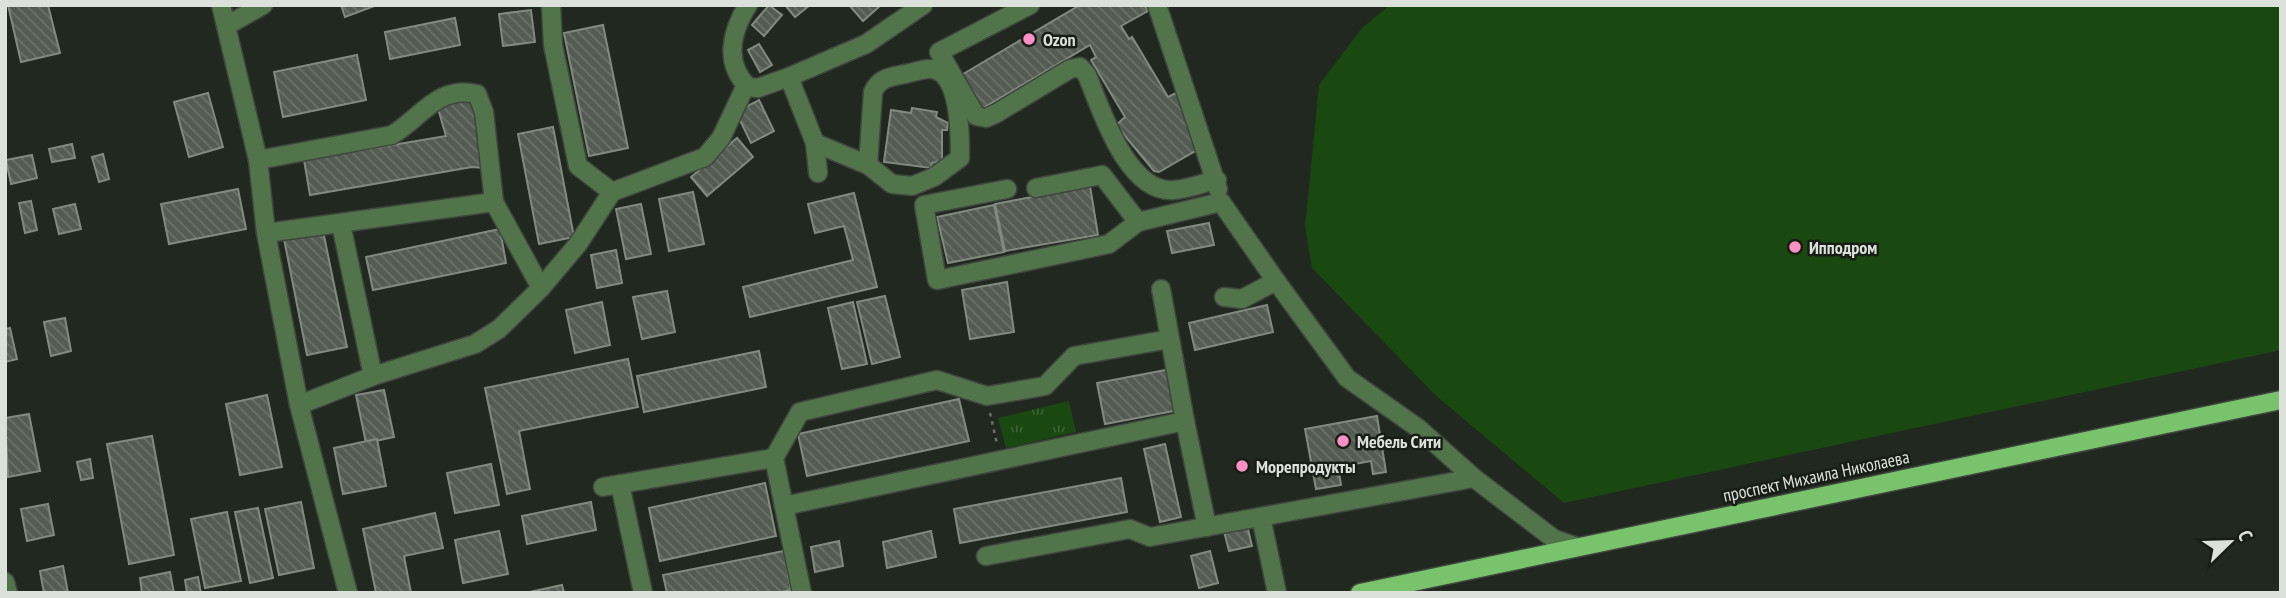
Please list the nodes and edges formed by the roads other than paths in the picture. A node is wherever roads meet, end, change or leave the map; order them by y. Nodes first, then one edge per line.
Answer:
1 (221, 5) edge
2 (263, 5) edge
3 (551, 5) edge
4 (748, 5) edge
5 (923, 5) edge
6 (1030, 5) edge
7 (1157, 5) edge
8 (226, 26) junction
9 (789, 77) junction
10 (746, 85) junction
11 (815, 143) junction
12 (258, 160) junction
13 (868, 165) junction
14 (818, 173) dead end
15 (1217, 180) junction
16 (1036, 187) dead end
17 (1007, 189) dead end
18 (612, 192) junction
19 (494, 202) junction
20 (1221, 202) junction
21 (1138, 222) junction
22 (341, 224) junction
23 (266, 233) junction
24 (1276, 281) junction
25 (541, 288) junction
26 (1161, 289) dead end
27 (1224, 297) dead end
28 (1170, 339) junction
29 (373, 376) junction
30 (2281, 400) edge
31 (299, 405) junction
32 (1185, 421) junction
33 (774, 458) junction
34 (1475, 478) junction
35 (784, 506) junction
36 (1262, 517) junction
37 (1207, 527) junction
38 (1577, 547) junction
39 (986, 556) dead end
40 (5, 582) edge
41 (8, 593) edge
42 (348, 593) edge
43 (643, 593) edge
44 (802, 593) edge
45 (1277, 593) edge
46 (1360, 593) edge

1 - 8 street
2 - 8 street
3 - 18 street
4 - 10 street
5 - 9 street
6 - 15 street
7 - 15 street
8 - 12 street
9 - 10 street
9 - 11 street
10 - 18 street
11 - 13 street
11 - 14 street
12 - 19 street
12 - 23 street
13 - 13 street
15 - 20 street
16 - 21 street
17 - 21 street
18 - 25 street
19 - 22 street
19 - 25 street
20 - 21 street
20 - 24 street
22 - 23 street
22 - 29 street
23 - 31 street
24 - 27 street
24 - 34 street
25 - 29 street
26 - 28 street
28 - 32 street
28 - 33 street
29 - 31 street
30 - 38 main road, проспект Михаила Николаева
31 - 42 street
32 - 35 street
32 - 37 street
33 - 35 street
33 - 43 street
34 - 36 street
34 - 38 street
35 - 44 street
36 - 37 street
36 - 45 street
37 - 39 street
38 - 46 main road, проспект Михаила Николаева
40 - 41 street

